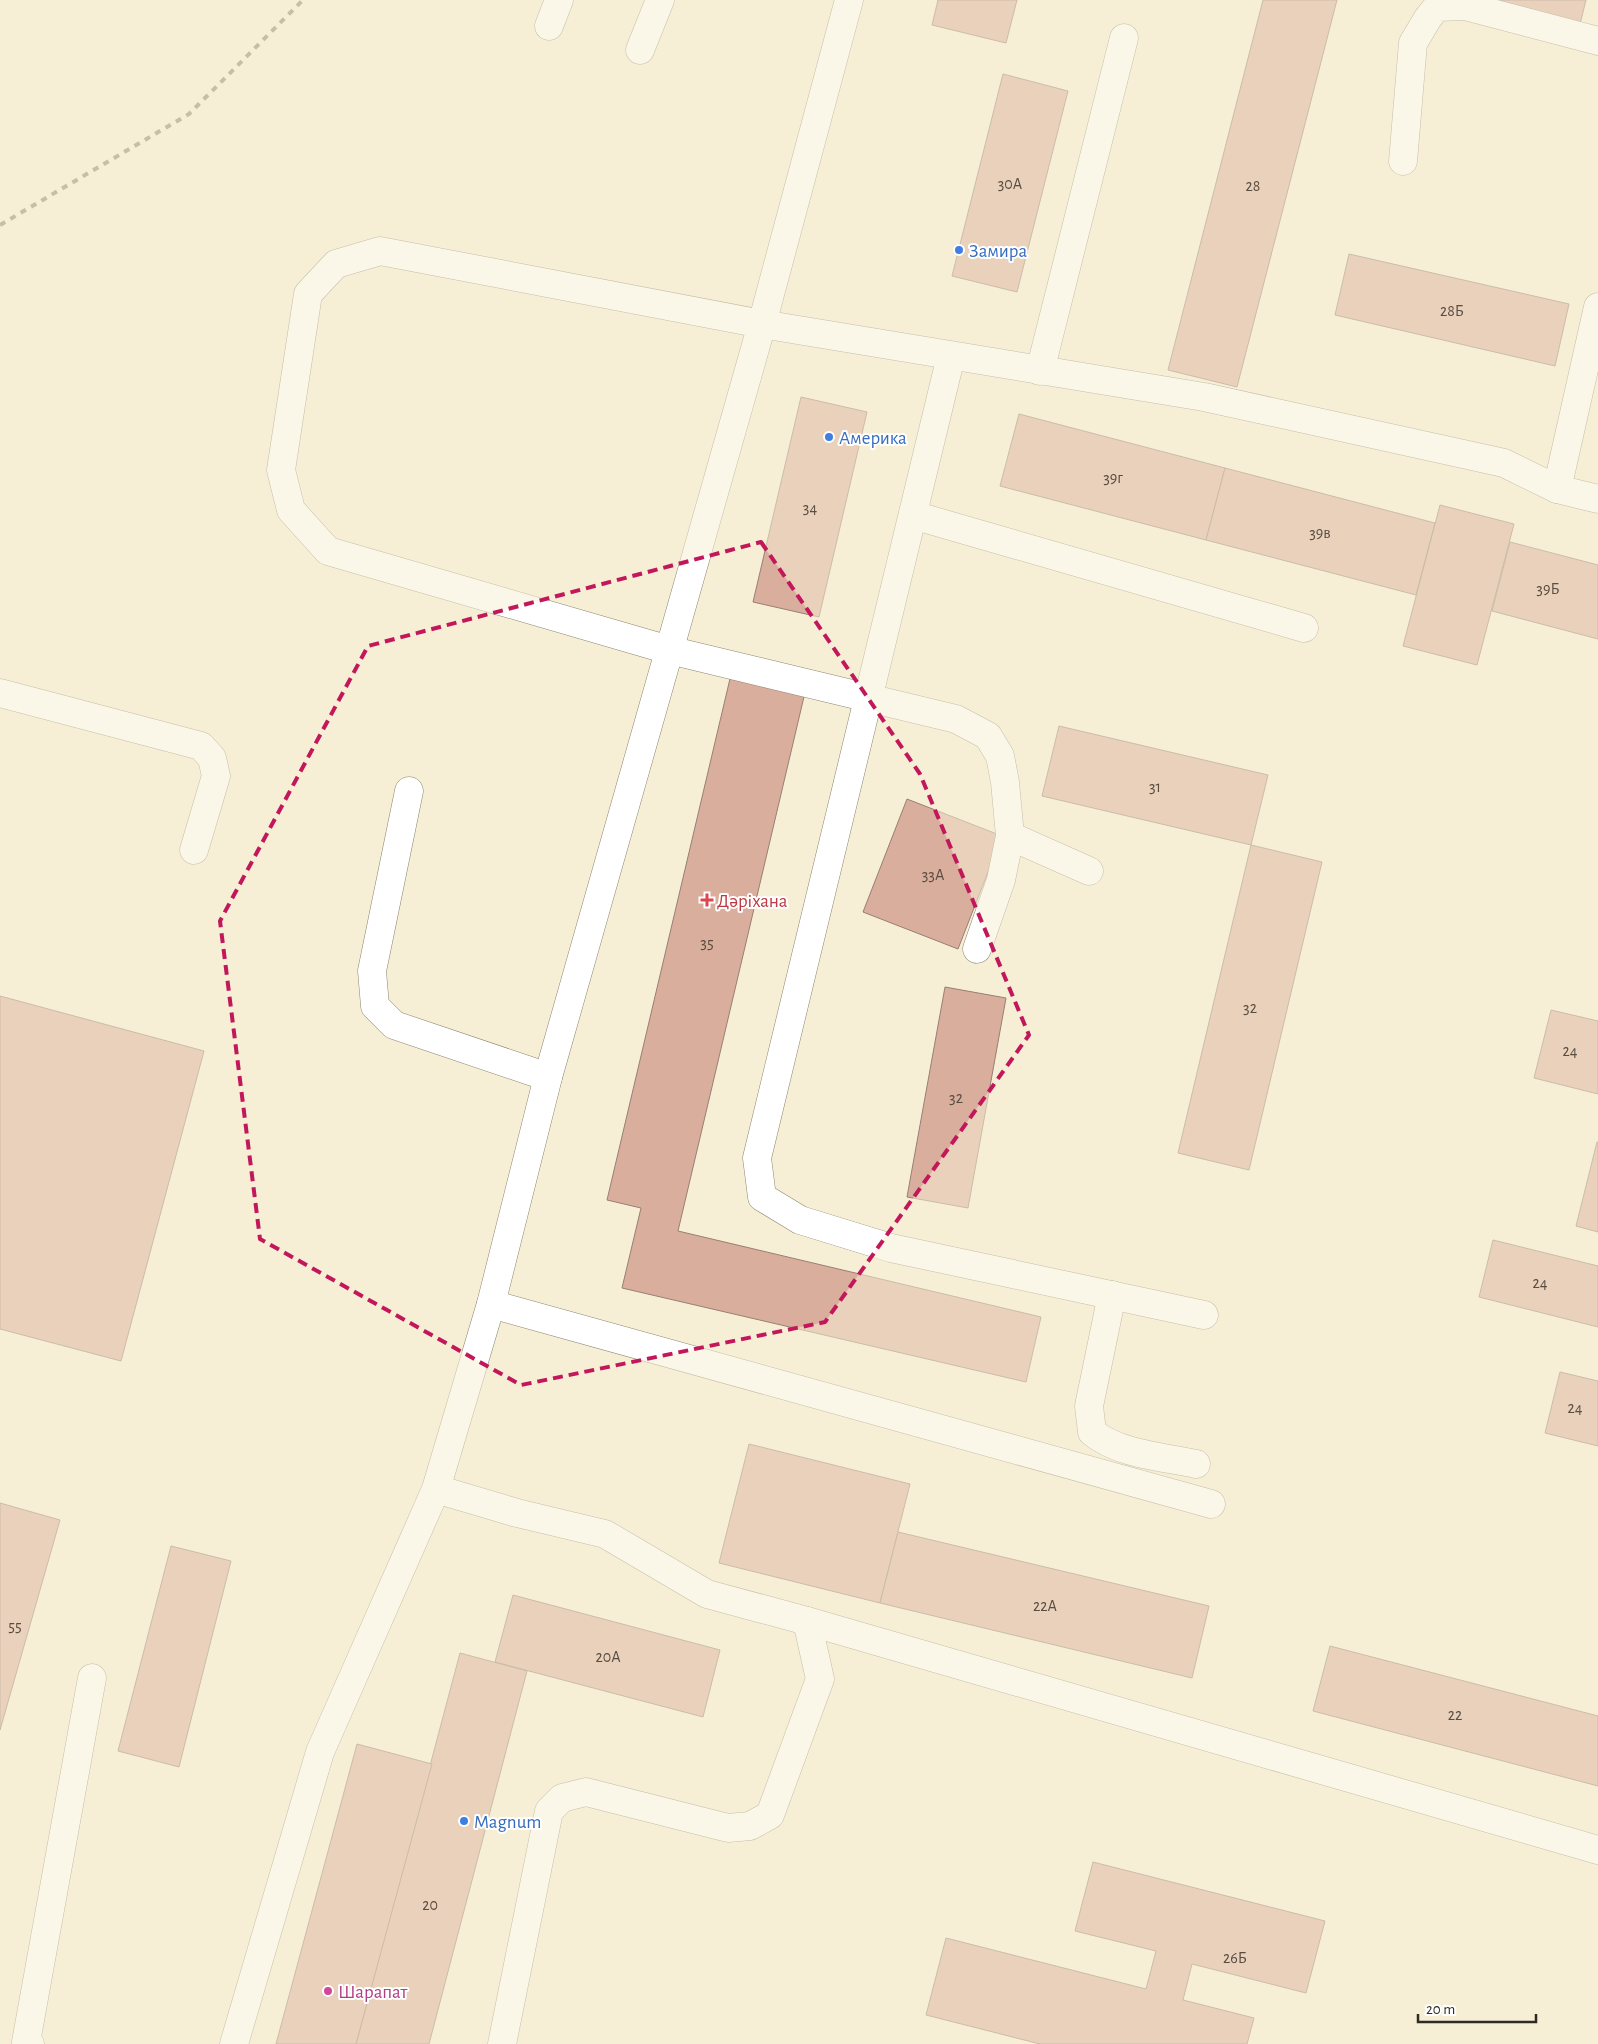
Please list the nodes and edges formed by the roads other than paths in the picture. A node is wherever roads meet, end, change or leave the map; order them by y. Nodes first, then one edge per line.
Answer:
1 (558, 0) edge
2 (660, 0) edge
3 (849, 0) edge
4 (549, 26) dead end
5 (1124, 38) dead end
6 (1598, 41) edge
7 (640, 50) dead end
8 (1403, 161) dead end
9 (1598, 307) edge
10 (762, 324) junction
11 (952, 356) junction
12 (1040, 371) junction
13 (1558, 489) junction
14 (1598, 499) edge
15 (913, 515) junction
16 (1304, 628) dead end
17 (669, 650) junction
18 (0, 693) edge
19 (869, 696) junction
20 (409, 791) dead end
21 (1010, 836) junction
22 (194, 850) dead end
23 (1089, 871) dead end
24 (977, 948) dead end
25 (548, 1077) junction
26 (1112, 1295) junction
27 (491, 1304) junction
28 (1204, 1315) dead end
29 (1196, 1464) dead end
30 (436, 1490) junction
31 (1211, 1504) dead end
32 (807, 1621) junction
33 (92, 1678) dead end
34 (1598, 1850) edge
35 (30, 2044) edge
36 (234, 2044) edge
37 (502, 2044) edge

1 - 4 street
2 - 7 street
3 - 10 street
5 - 12 street
6 - 8 street
9 - 13 street
10 - 11 street
10 - 17 street
10 - 17 street
11 - 12 street
11 - 15 street
12 - 13 street
13 - 14 street
15 - 16 street
15 - 19 street
17 - 19 street
17 - 25 street
18 - 22 street
19 - 21 street
19 - 26 street
20 - 25 street
21 - 23 street
21 - 24 street
25 - 27 street
26 - 28 street
26 - 29 street
27 - 30 street
27 - 31 street
30 - 32 street
30 - 36 street
32 - 34 street
32 - 37 street
33 - 35 street

